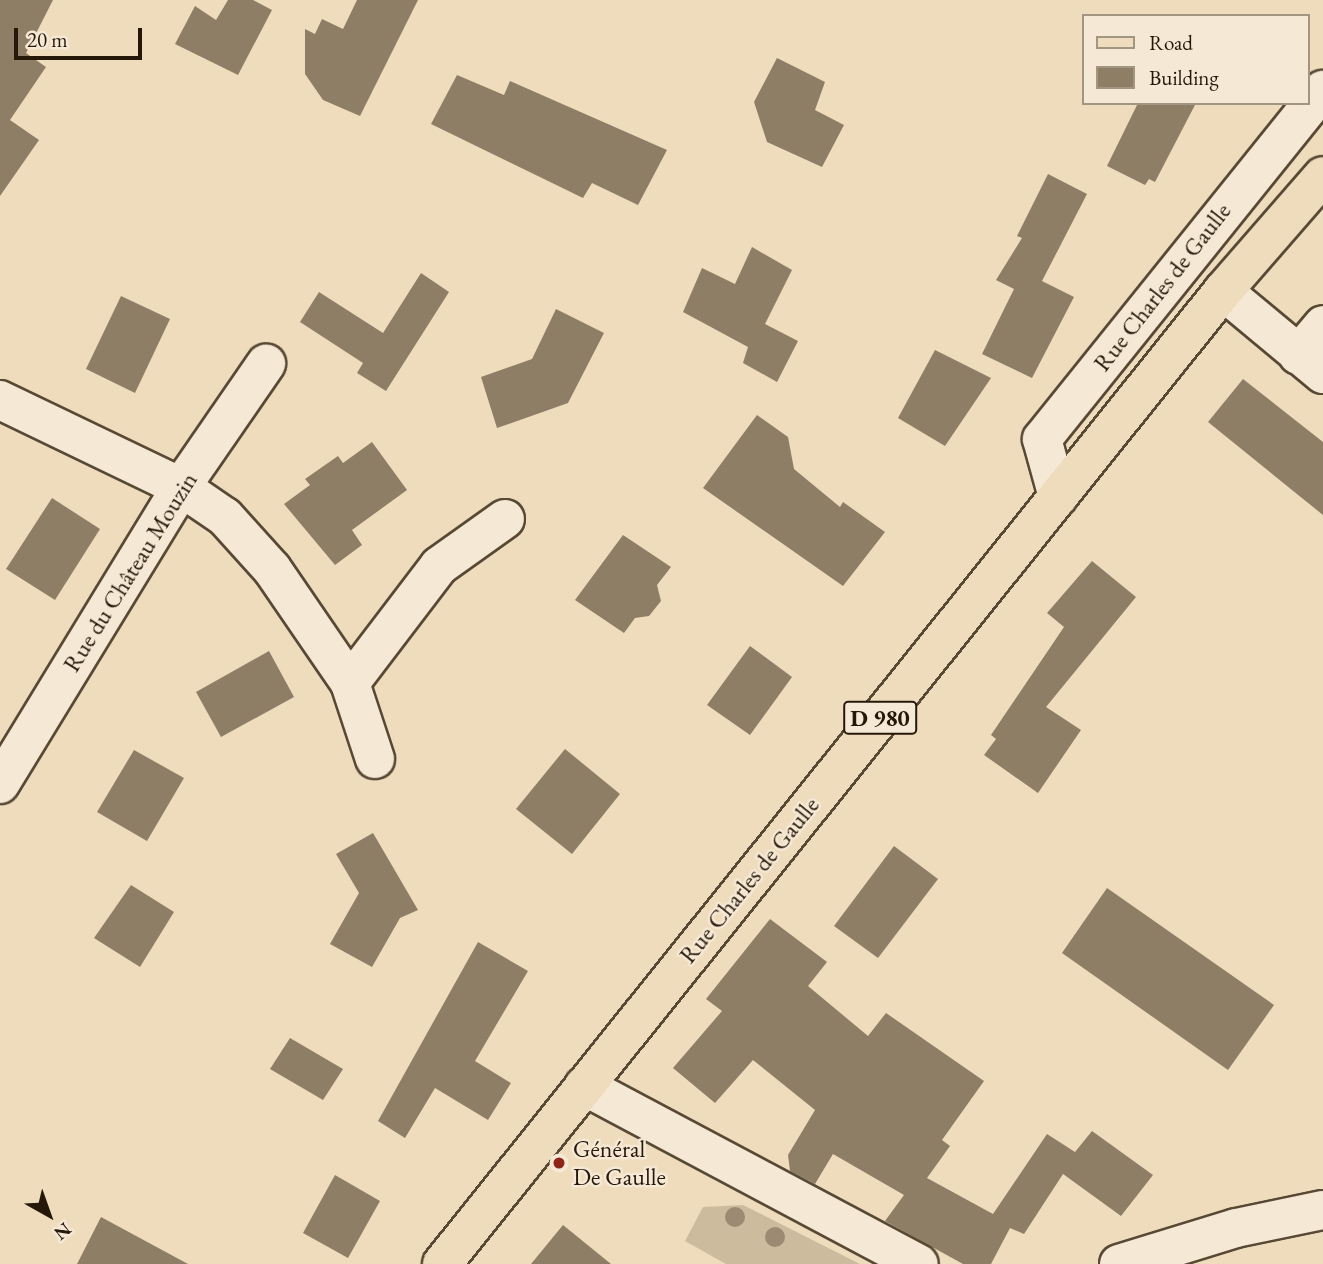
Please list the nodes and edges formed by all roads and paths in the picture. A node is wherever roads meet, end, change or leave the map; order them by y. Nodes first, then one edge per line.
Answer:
1 (1323, 90) edge
2 (1323, 176) edge
3 (1223, 291) junction
4 (1323, 325) edge
5 (266, 364) dead end
6 (1311, 364) edge
7 (0, 400) edge
8 (181, 487) junction
9 (1058, 497) junction
10 (505, 519) dead end
11 (350, 683) junction
12 (375, 759) dead end
13 (0, 784) edge
14 (584, 1086) junction
15 (1323, 1210) edge
16 (442, 1264) edge
17 (919, 1264) edge
18 (1119, 1264) edge

1 - 9 street, Rue Charles de Gaulle
2 - 3 main road, Rue Charles de Gaulle / D 980
3 - 6 street
3 - 9 main road, Rue Charles de Gaulle / D 980
4 - 6 street
5 - 8 street, Rue du Château Mouzin
7 - 8 street
8 - 11 street
8 - 13 street, Rue du Château Mouzin
9 - 14 main road, Rue Charles de Gaulle / D 980
10 - 11 street
11 - 12 street
14 - 16 main road, Rue Charles de Gaulle / D 980
14 - 17 street
15 - 18 street

